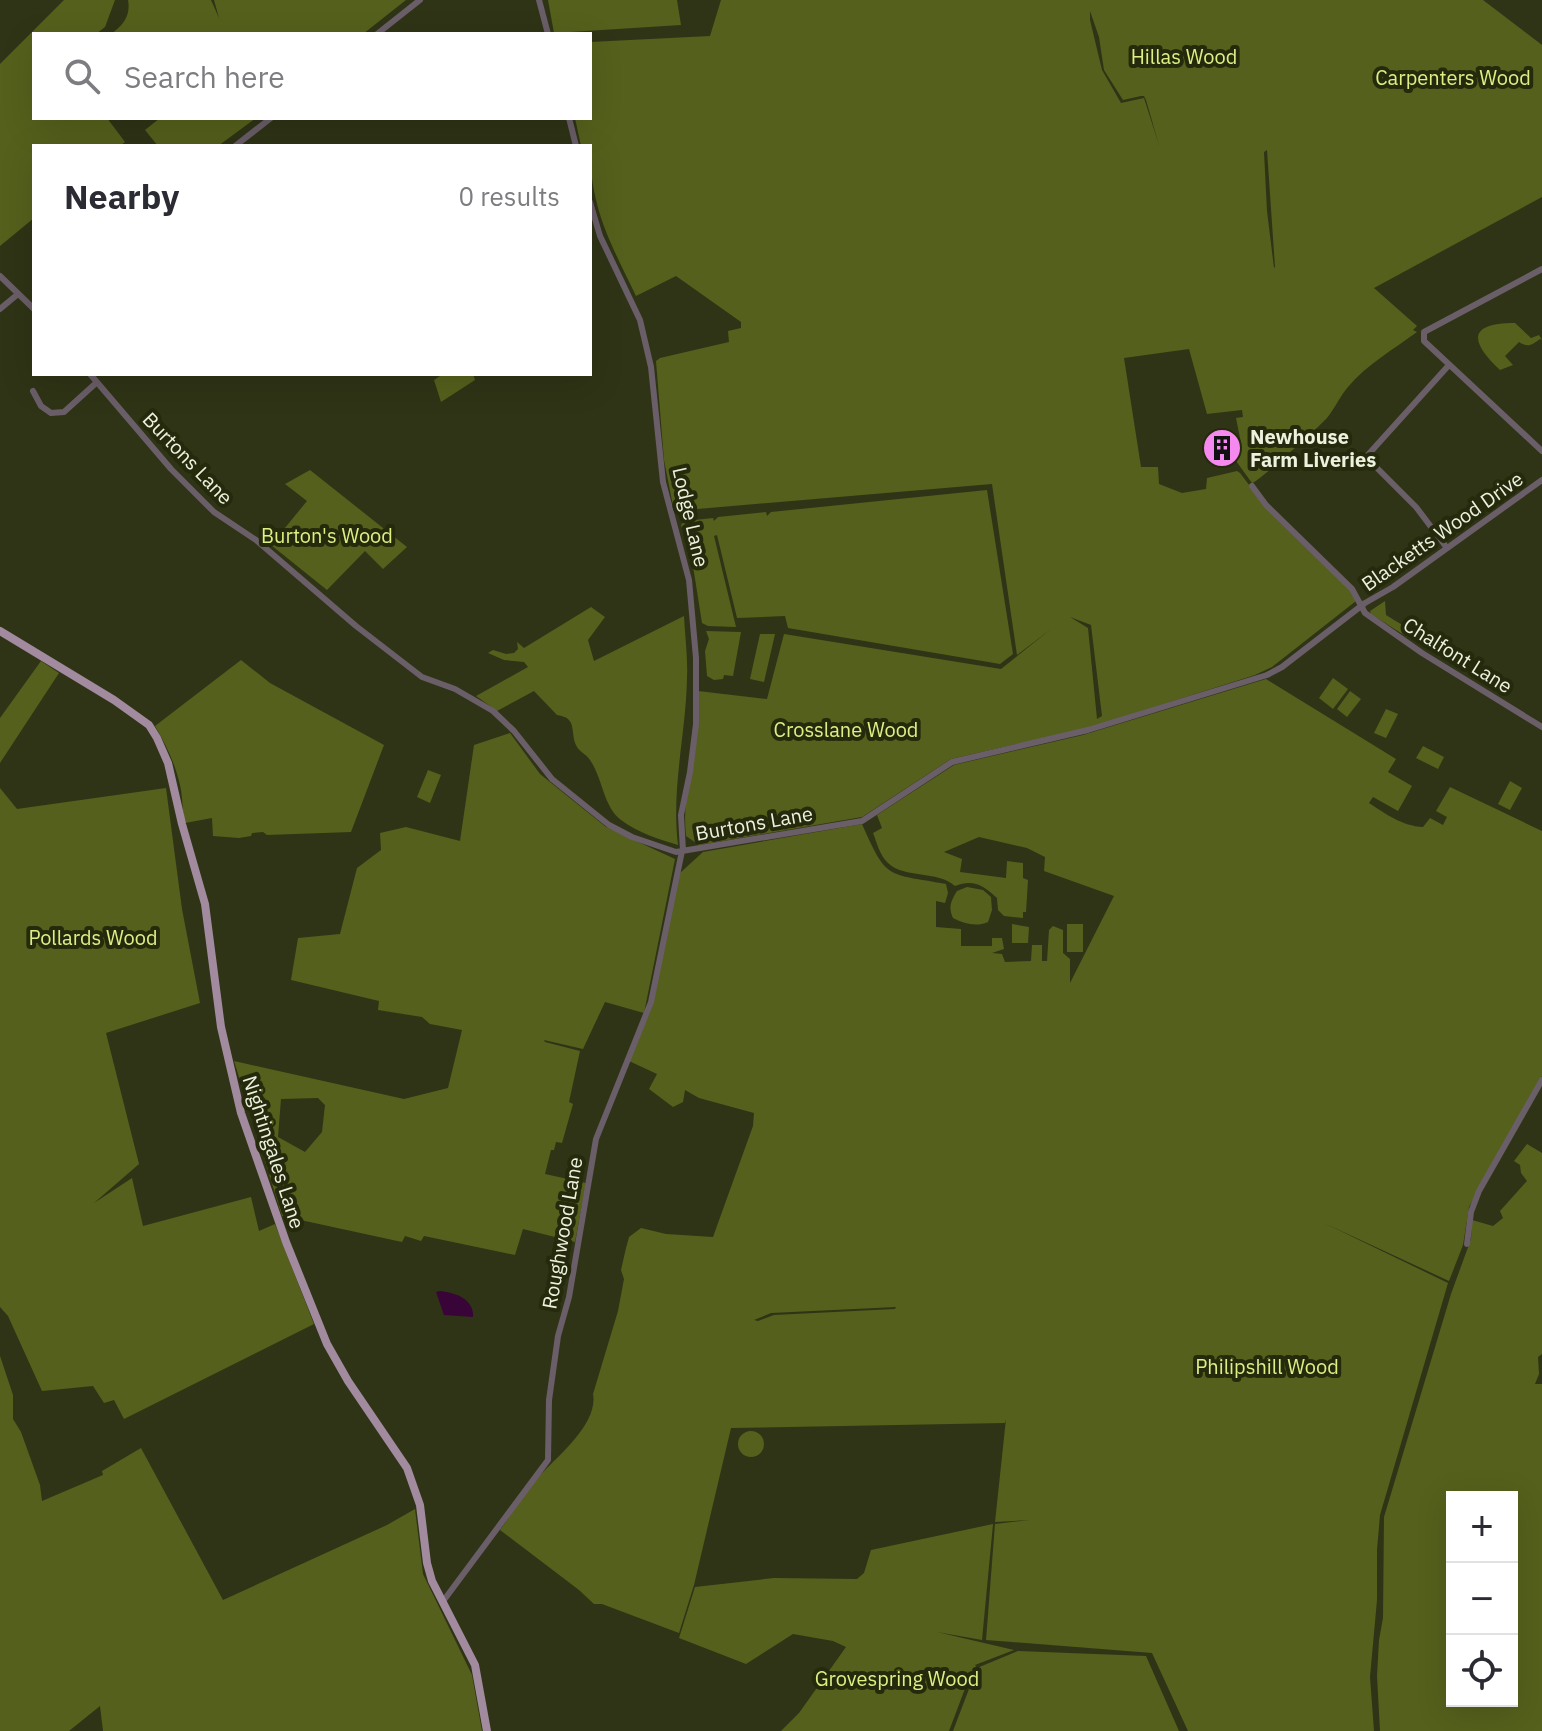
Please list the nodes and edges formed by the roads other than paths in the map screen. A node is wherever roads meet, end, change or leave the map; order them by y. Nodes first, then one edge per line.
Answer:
1 (420, 0) edge
2 (539, 0) edge
3 (380, 32) edge
4 (547, 32) edge
5 (268, 120) edge
6 (570, 120) edge
7 (238, 144) edge
8 (576, 144) edge
9 (592, 209) edge
10 (1542, 269) edge
11 (0, 276) edge
12 (18, 294) junction
13 (32, 307) edge
14 (0, 309) edge
15 (1449, 365) junction
16 (91, 376) edge
17 (96, 383) junction
18 (33, 391) dead end
19 (1542, 451) edge
20 (1542, 480) edge
21 (1252, 486) dead end
22 (1447, 548) junction
23 (1360, 607) junction
24 (0, 631) edge
25 (1542, 727) edge
26 (683, 851) junction
27 (1542, 1080) edge
28 (1467, 1244) dead end
29 (444, 1600) junction
30 (487, 1731) edge

1 - 3 street
2 - 4 street
5 - 7 street
6 - 8 street
9 - 26 street, Lodge Lane
10 - 15 street
11 - 12 street
12 - 13 street
12 - 14 street
15 - 19 street
15 - 22 street
16 - 17 street, Burtons Lane
17 - 18 street
17 - 26 street, Burtons Lane
20 - 22 street, Blacketts Wood Drive
21 - 23 street, Chalfont Lane
22 - 23 street, Blacketts Wood Drive
23 - 25 street, Chalfont Lane
23 - 26 street, Burtons Lane
24 - 29 main road, Nightingales Lane
26 - 29 street, Roughwood Lane
27 - 28 street
29 - 30 main road, Nightingales Lane

